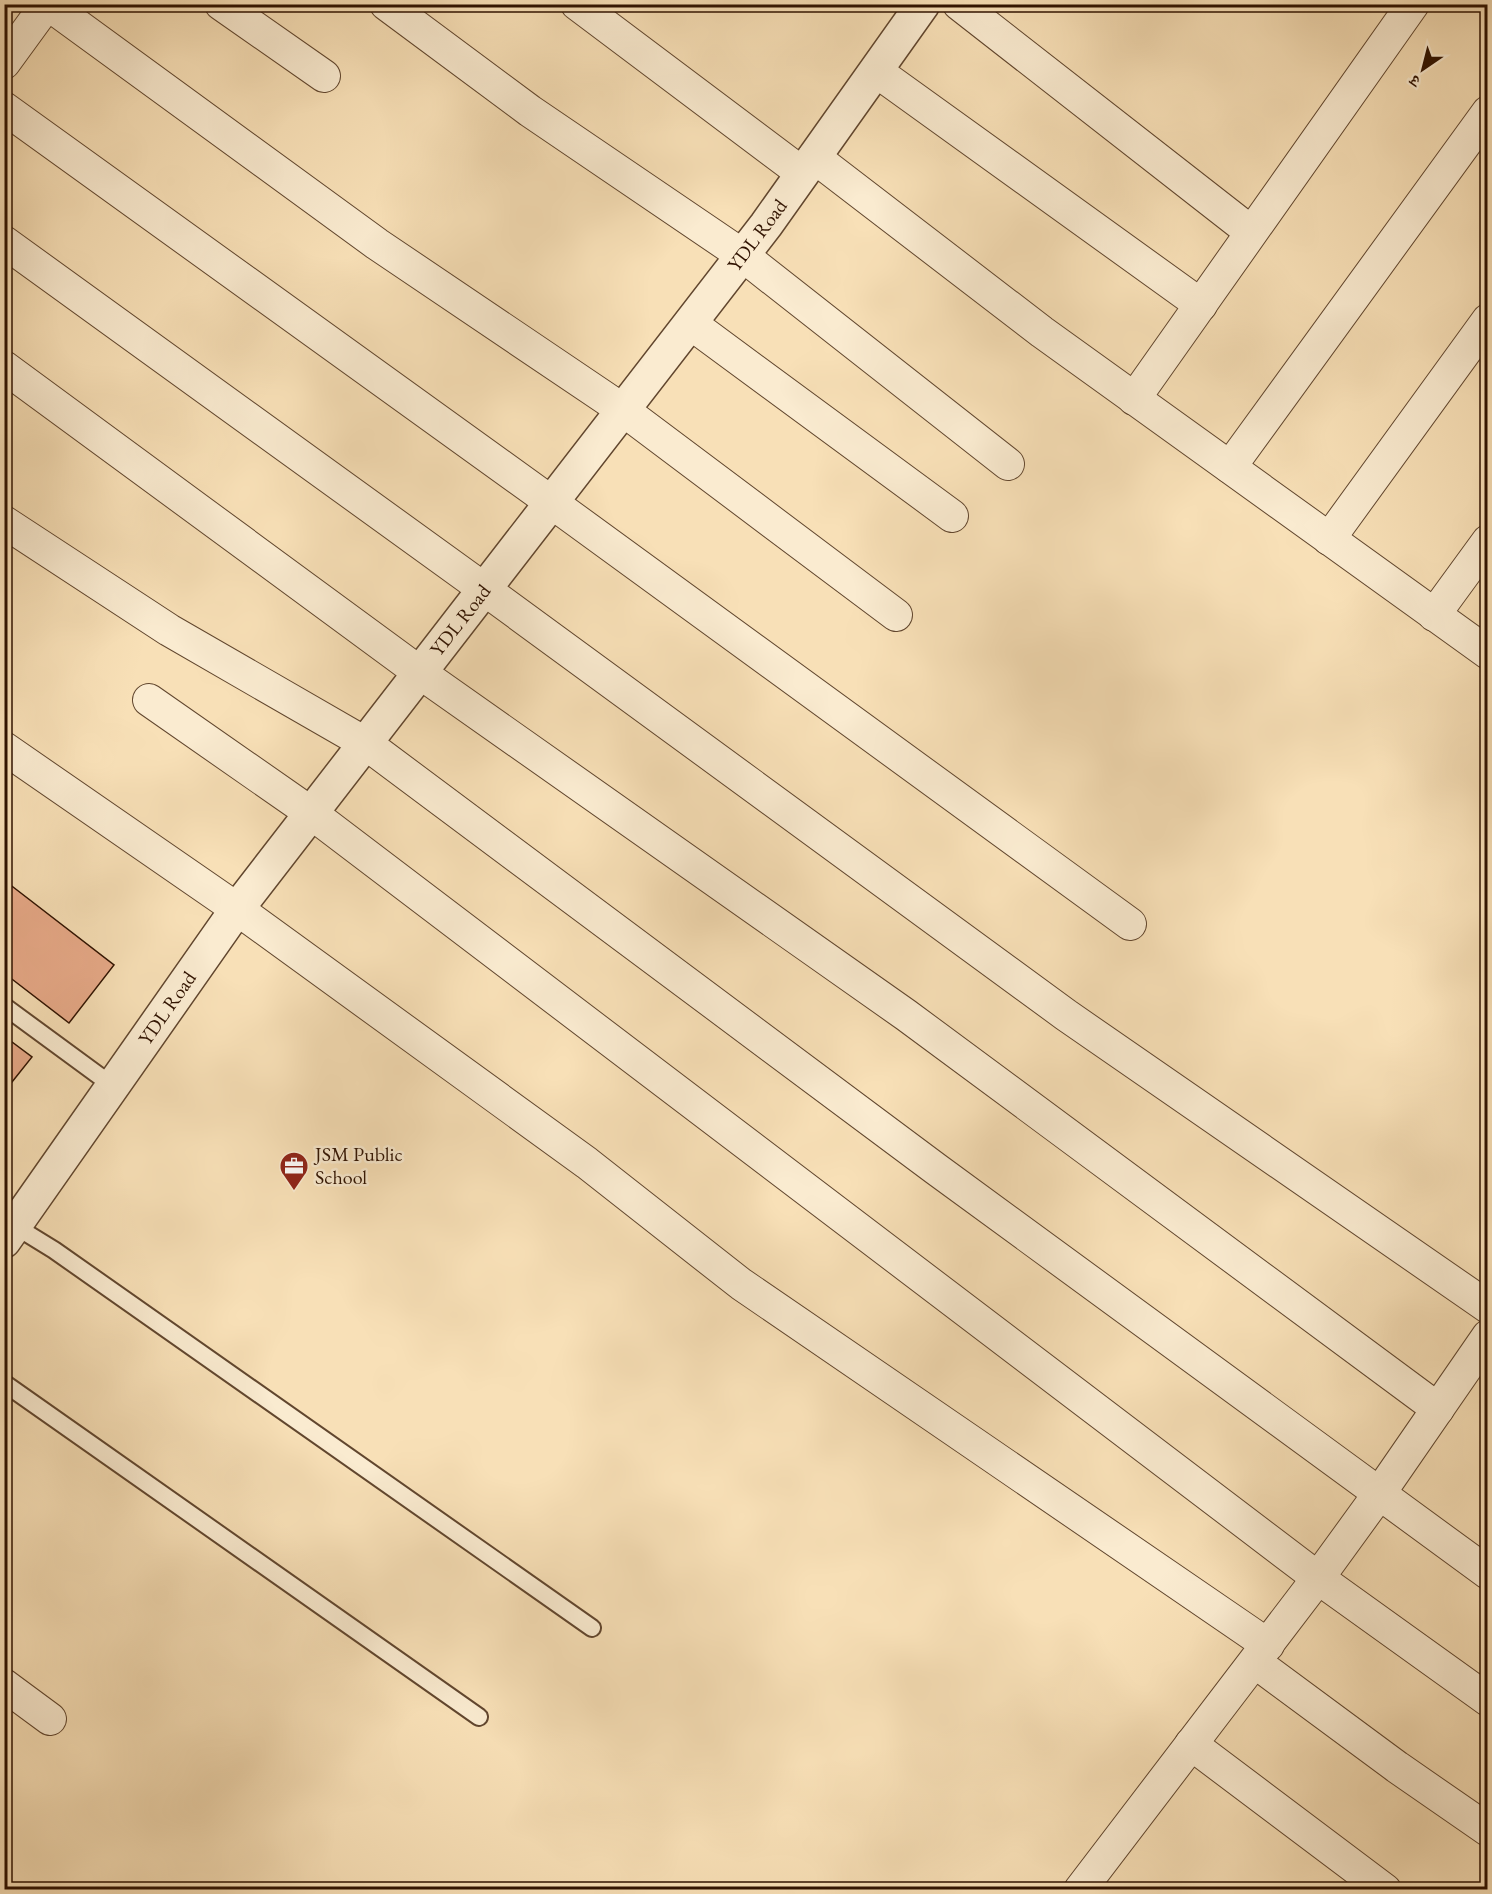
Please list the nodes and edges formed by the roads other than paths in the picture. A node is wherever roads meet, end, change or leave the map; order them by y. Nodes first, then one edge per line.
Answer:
1 (47, 4) edge
2 (221, 4) edge
3 (386, 4) edge
4 (577, 4) edge
5 (923, 4) edge
6 (959, 4) edge
7 (1413, 4) edge
8 (4, 63) edge
9 (876, 71) junction
10 (324, 76) dead end
11 (4, 108) edge
12 (1488, 112) edge
13 (808, 165) junction
14 (1251, 232) junction
15 (4, 242) edge
16 (742, 255) junction
17 (1201, 305) junction
18 (1488, 320) edge
19 (690, 323) junction
20 (4, 367) edge
21 (1134, 399) junction
22 (623, 410) junction
23 (1008, 464) dead end
24 (1230, 467) junction
25 (552, 502) junction
26 (951, 516) dead end
27 (4, 522) edge
28 (1329, 539) junction
29 (1488, 541) edge
30 (484, 589) junction
31 (896, 615) dead end
32 (1434, 615) junction
33 (1488, 653) edge
34 (419, 672) junction
35 (148, 700) dead end
36 (365, 743) junction
37 (4, 748) edge
38 (311, 813) junction
39 (237, 909) junction
40 (1130, 924) dead end
41 (4, 1006) edge
42 (112, 1086) junction
43 (10, 1234) edge
44 (1488, 1307) edge
45 (1488, 1336) edge
46 (4, 1383) edge
47 (1438, 1409) junction
48 (1379, 1494) junction
49 (1488, 1573) edge
50 (1318, 1578) junction
51 (592, 1628) dead end
52 (1262, 1653) junction
53 (4, 1684) edge
54 (1488, 1700) edge
55 (480, 1717) dead end
56 (50, 1719) dead end
57 (1191, 1744) junction
58 (1488, 1830) edge
59 (1080, 1890) edge
60 (1385, 1890) edge

1 - 8 street
1 - 22 street
2 - 10 street
3 - 16 street
4 - 13 street
5 - 9 street, YDL Road
6 - 14 street
7 - 14 street
9 - 13 street, YDL Road
9 - 17 street
11 - 25 street
12 - 24 street
13 - 16 street, YDL Road
13 - 21 street
14 - 17 street
15 - 30 street
16 - 19 street, YDL Road
16 - 23 street
17 - 21 street
18 - 28 street
19 - 22 street, YDL Road
19 - 26 street
20 - 34 street
21 - 24 street
22 - 25 street, YDL Road
22 - 31 street
24 - 28 street
25 - 30 street, YDL Road
25 - 40 street
27 - 36 street
28 - 32 street
29 - 32 street
30 - 34 street, YDL Road
30 - 44 street
32 - 33 street
34 - 36 street, YDL Road
34 - 47 street
35 - 38 street
36 - 38 street, YDL Road
36 - 48 street
37 - 39 street
38 - 39 street, YDL Road
38 - 50 street
39 - 42 street, YDL Road
39 - 52 street
41 - 42 lane
42 - 43 street, YDL Road
43 - 51 lane
45 - 47 street
46 - 55 lane
47 - 48 street
48 - 49 street
48 - 50 street
50 - 52 street
50 - 54 street
52 - 57 street
52 - 58 street
53 - 56 street
57 - 59 street
57 - 60 street

